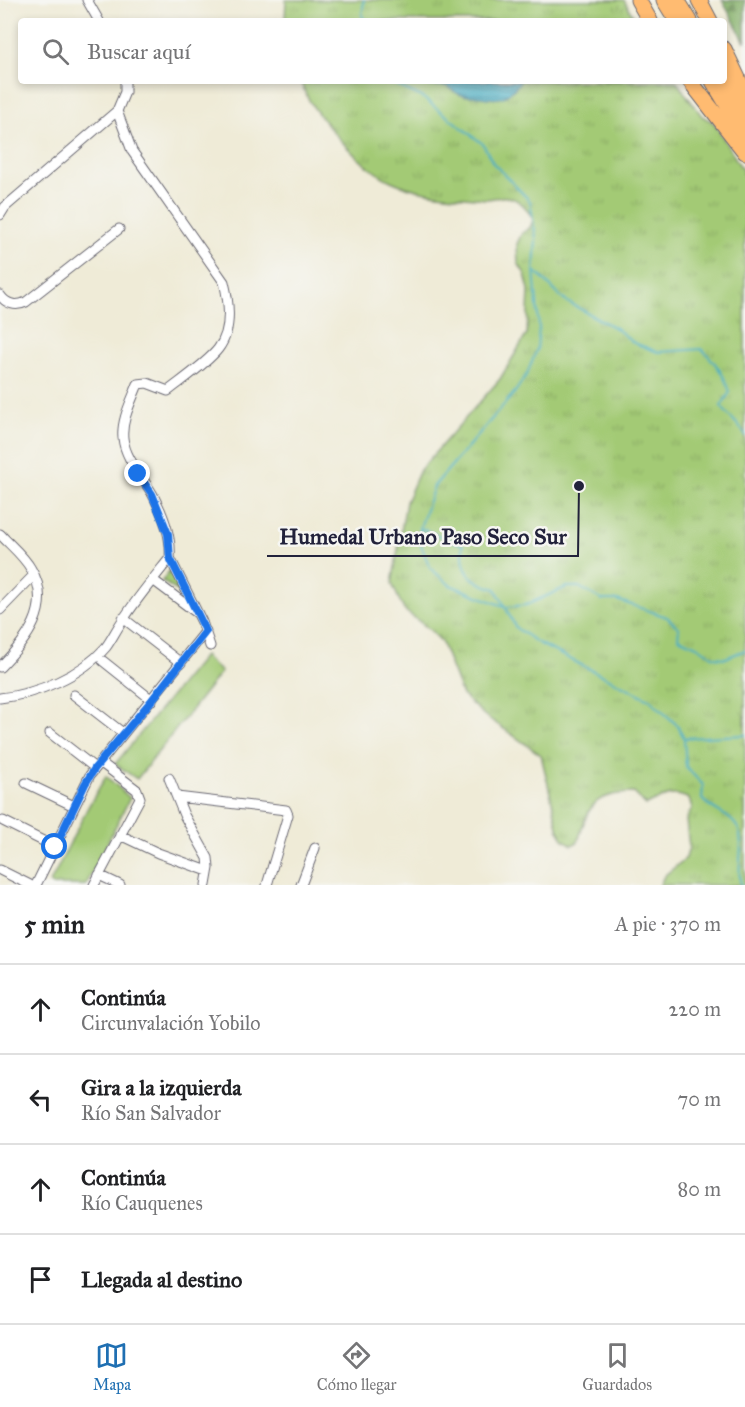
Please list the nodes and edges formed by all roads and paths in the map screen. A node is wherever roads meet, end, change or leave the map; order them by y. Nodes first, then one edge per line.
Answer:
1 (87, 0) edge
2 (638, 0) edge
3 (664, 0) edge
4 (677, 0) edge
5 (699, 0) edge
6 (97, 18) edge
7 (648, 18) edge
8 (675, 18) edge
9 (688, 18) edge
10 (708, 18) edge
11 (727, 55) edge
12 (727, 83) edge
13 (125, 84) edge
14 (692, 84) edge
15 (715, 84) edge
16 (745, 93) edge
17 (117, 111) junction
18 (745, 112) edge
19 (745, 134) edge
20 (745, 152) edge
21 (0, 215) edge
22 (119, 229) dead end
23 (0, 295) edge
24 (1, 537) edge
25 (170, 558) junction
26 (34, 575) junction
27 (153, 580) junction
28 (0, 610) edge
29 (198, 614) junction
30 (123, 618) junction
31 (206, 631) junction
32 (210, 646) dead end
33 (103, 661) dead end
34 (181, 663) junction
35 (0, 667) edge
36 (74, 695) dead end
37 (0, 698) edge
38 (152, 700) junction
39 (50, 733) dead end
40 (123, 733) junction
41 (97, 765) junction
42 (169, 778) dead end
43 (26, 783) dead end
44 (177, 796) junction
45 (74, 806) junction
46 (3, 821) dead end
47 (120, 835) junction
48 (55, 847) junction
49 (315, 848) dead end
50 (0, 870) edge
51 (208, 871) junction
52 (99, 875) junction
53 (30, 885) edge
54 (36, 885) edge
55 (94, 885) edge
56 (120, 885) edge
57 (206, 885) edge
58 (267, 885) edge
59 (301, 885) edge

1 - 6 street
2 - 7 highway
3 - 8 highway
4 - 9 highway
5 - 10 highway
11 - 16 highway
12 - 18 highway
13 - 17 street
14 - 20 highway
15 - 19 highway
17 - 21 street
17 - 25 street
22 - 23 street
24 - 26 street
25 - 27 street
25 - 29 street
26 - 28 street
26 - 35 street
27 - 29 street
27 - 30 street
29 - 31 street
30 - 34 street
30 - 37 street
31 - 32 street
31 - 34 street
33 - 38 street
34 - 38 street
36 - 40 street
38 - 40 street
39 - 41 street
40 - 41 street
41 - 45 street
41 - 47 street
42 - 44 street
43 - 45 street
44 - 51 street
44 - 58 street
45 - 48 street
46 - 48 street
47 - 51 street
47 - 52 street
48 - 54 street
49 - 59 street
50 - 53 street
51 - 57 street
52 - 55 street
52 - 56 street

